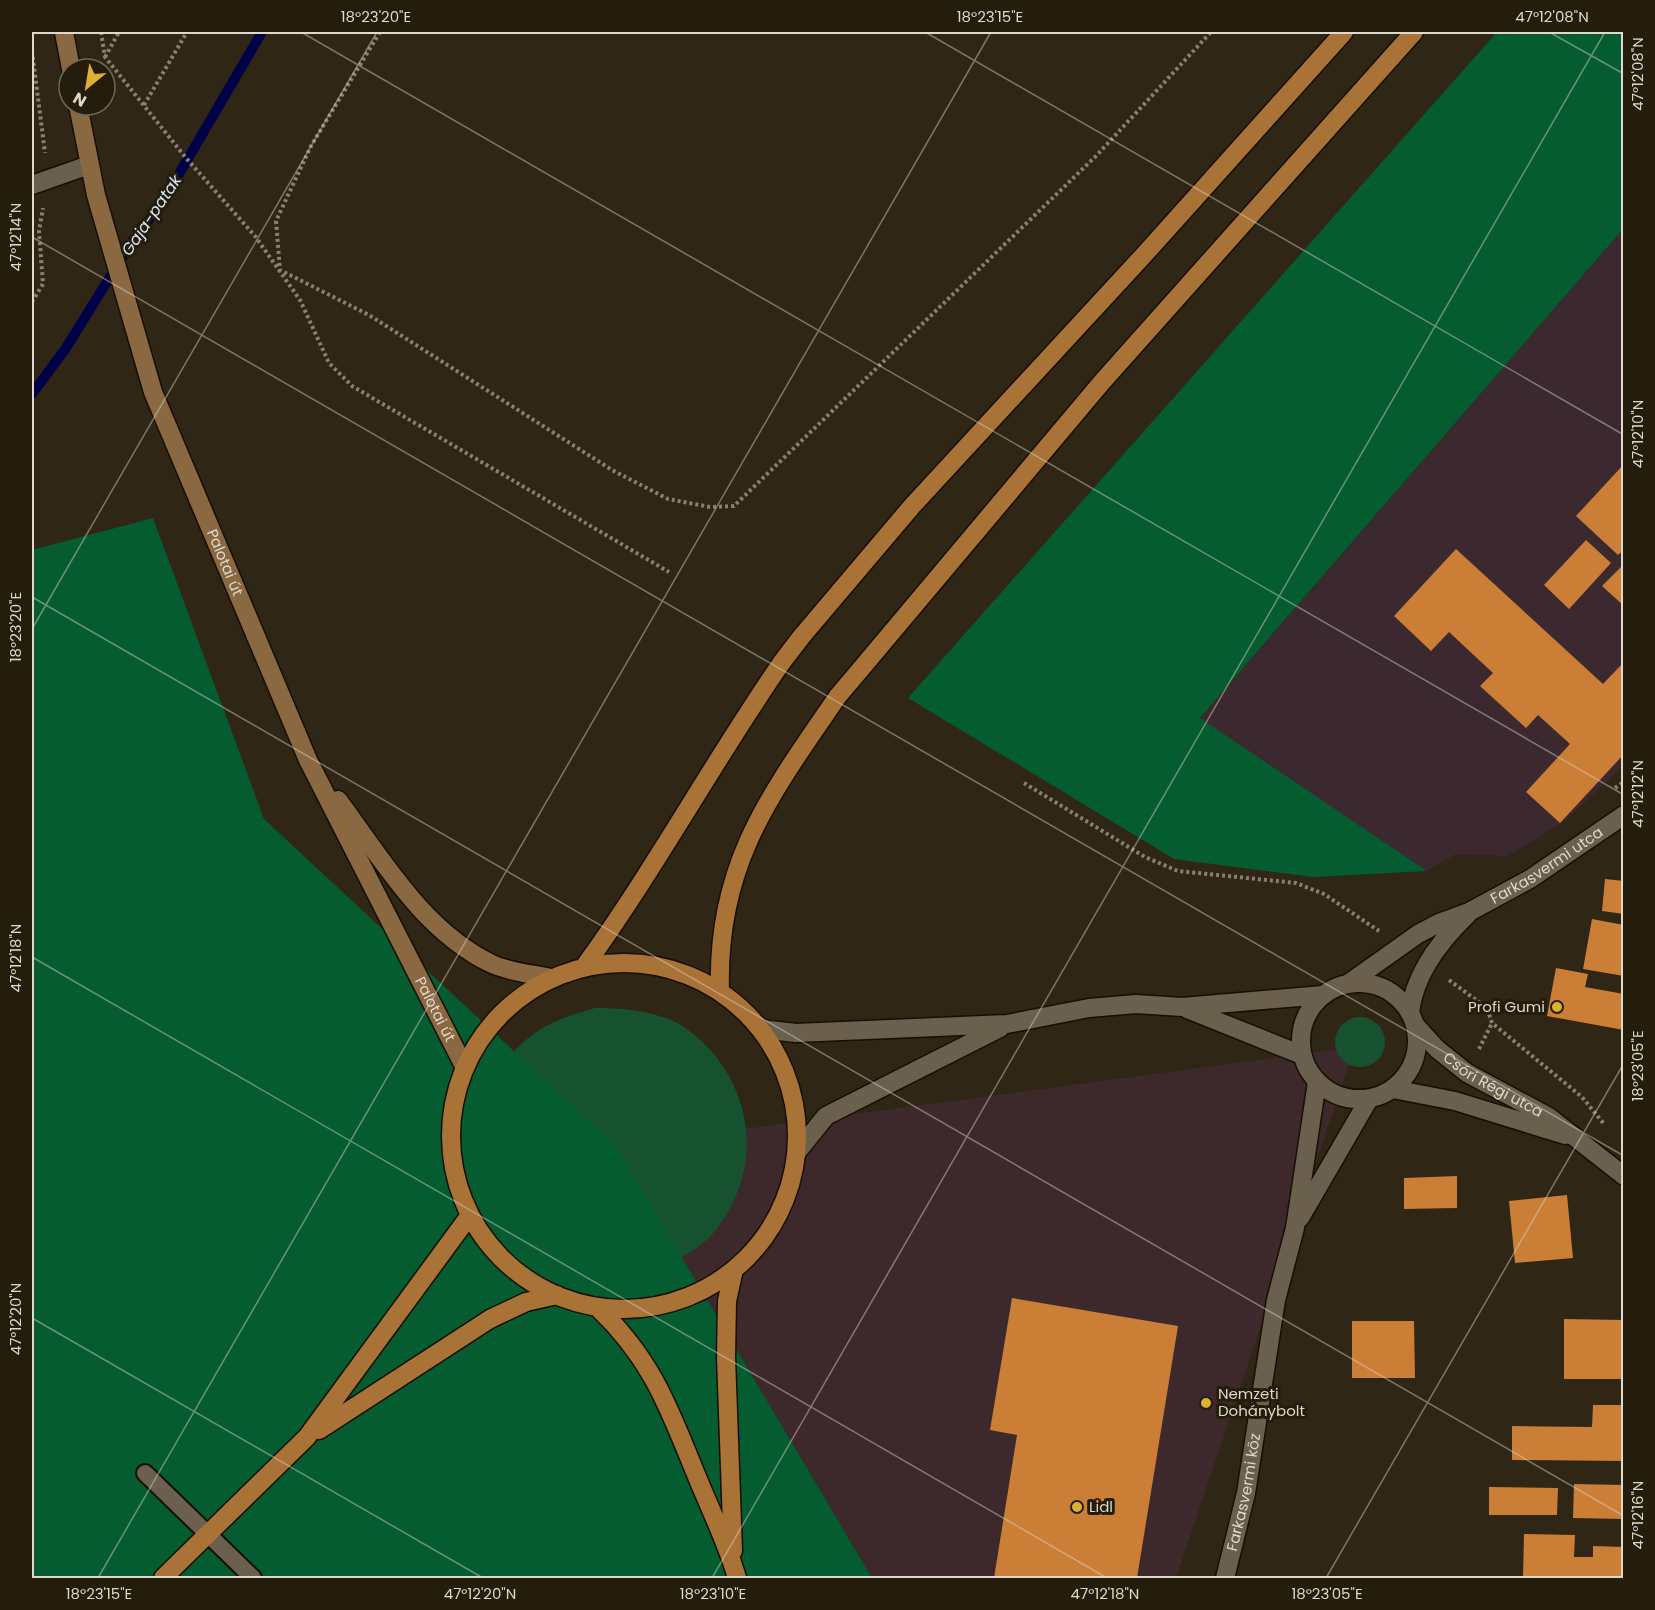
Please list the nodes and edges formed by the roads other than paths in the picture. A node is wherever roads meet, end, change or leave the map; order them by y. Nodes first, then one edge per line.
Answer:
1 (64, 32) edge
2 (1344, 32) edge
3 (1414, 32) edge
4 (69, 57) edge
5 (80, 117) edge
6 (88, 165) junction
7 (32, 185) edge
8 (308, 760) junction
9 (1623, 815) edge
10 (1470, 912) junction
11 (584, 967) junction
12 (551, 978) junction
13 (720, 991) junction
14 (1331, 991) junction
15 (1182, 1007) junction
16 (1413, 1019) junction
17 (1007, 1024) junction
18 (761, 1029) junction
19 (1302, 1055) junction
20 (464, 1066) junction
21 (1317, 1082) junction
22 (1393, 1089) junction
23 (1369, 1099) junction
24 (1574, 1138) junction
25 (797, 1152) junction
26 (1623, 1176) edge
27 (470, 1215) junction
28 (1295, 1228) junction
29 (733, 1274) junction
30 (557, 1295) junction
31 (597, 1307) junction
32 (307, 1437) junction
33 (145, 1473) dead end
34 (209, 1535) junction
35 (735, 1570) edge
36 (164, 1578) edge
37 (253, 1578) edge
38 (1225, 1578) edge

1 - 4 main road
2 - 11 main road, bridge
3 - 13 main road, bridge
5 - 6 main road
6 - 7 street
6 - 8 main road, Palotai út
8 - 12 main road, Palotai út
8 - 20 main road, Palotai út
9 - 10 street, Farkasvermi utca
10 - 14 street, Farkasvermi utca
10 - 16 street, Farkasvermi utca
11 - 12 main road
11 - 13 main road
12 - 20 main road
13 - 18 main road
14 - 15 street
14 - 16 street
14 - 19 street
15 - 17 street
15 - 19 street
16 - 22 street
16 - 24 street, Csóri Régi utca
17 - 18 street
17 - 25 street
18 - 25 main road
19 - 21 street
20 - 27 main road
21 - 23 street
21 - 28 street, Farkasvermi köz
22 - 23 street
22 - 24 street, Csóri Régi utca
23 - 28 street, Farkasvermi köz
24 - 26 street, Csóri Régi utca
25 - 29 main road
27 - 30 main road
27 - 32 main road
28 - 38 street, Farkasvermi köz
29 - 31 main road
29 - 35 main road
30 - 31 main road
30 - 32 main road
31 - 35 main road
32 - 34 main road
33 - 34 lane
34 - 36 main road
34 - 37 lane

